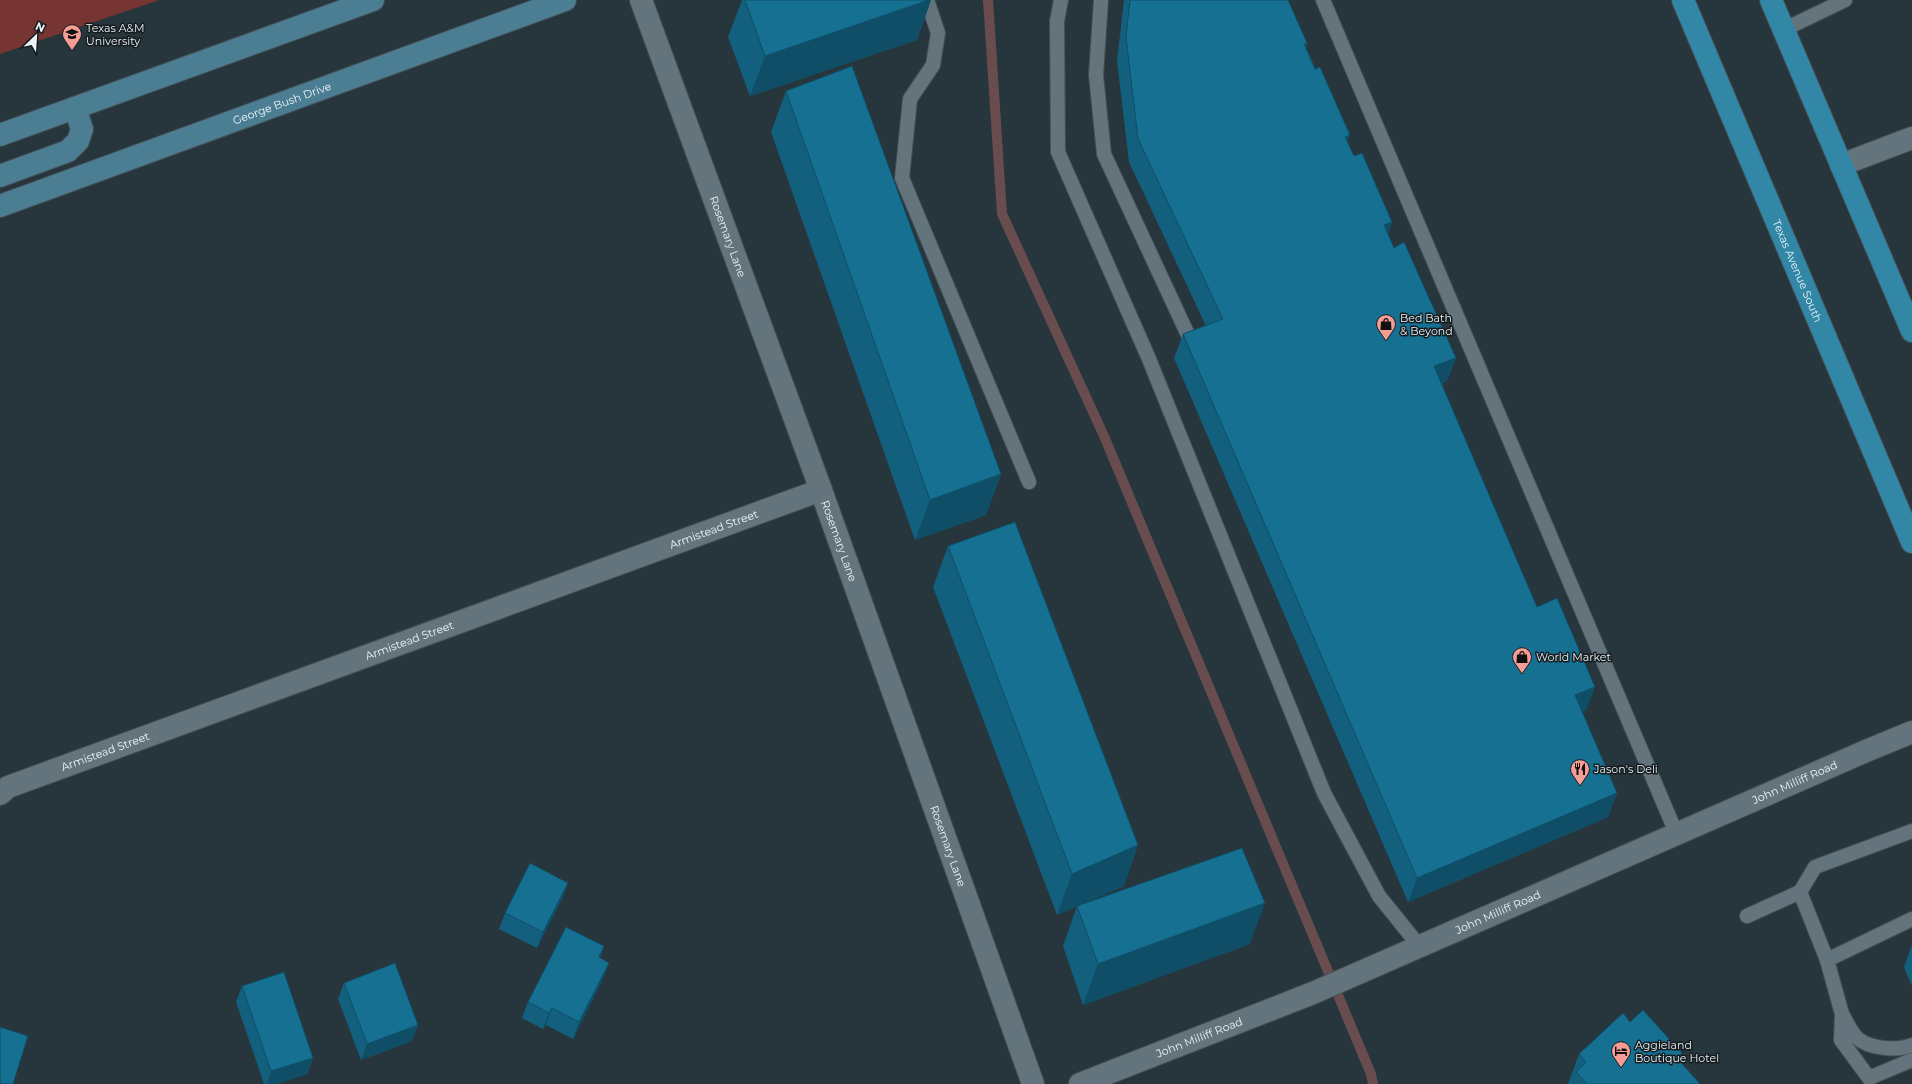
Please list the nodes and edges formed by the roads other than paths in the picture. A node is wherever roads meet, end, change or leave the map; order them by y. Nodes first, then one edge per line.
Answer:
1 (373, 0) edge
2 (565, 0) edge
3 (641, 0) edge
4 (927, 0) edge
5 (1061, 0) edge
6 (1101, 0) edge
7 (1323, 0) edge
8 (1683, 0) edge
9 (1771, 0) edge
10 (1845, 0) edge
11 (1783, 30) junction
12 (75, 108) junction
13 (0, 135) edge
14 (1912, 138) edge
15 (1841, 165) junction
16 (0, 176) edge
17 (0, 206) edge
18 (1912, 331) edge
19 (1206, 360) edge
20 (1029, 482) dead end
21 (821, 490) junction
22 (1912, 542) edge
23 (1912, 732) edge
24 (0, 794) edge
25 (1912, 831) edge
26 (1677, 835) junction
27 (1800, 892) junction
28 (1747, 916) dead end
29 (1912, 919) edge
30 (1420, 947) junction
31 (1827, 960) junction
32 (1842, 1014) junction
33 (1912, 1045) edge
34 (1912, 1060) edge
35 (1033, 1084) edge
36 (1080, 1084) edge

1 - 12 main road
2 - 17 main road, George Bush Drive
3 - 21 street, Rosemary Lane
4 - 20 lane
5 - 30 lane
6 - 19 lane
7 - 26 lane
8 - 22 main road, Texas Avenue South
9 - 11 main road
10 - 11 lane
11 - 15 main road
12 - 13 main road
12 - 16 main road
14 - 15 street
15 - 18 main road
21 - 24 street, Armistead Street
21 - 35 street, Rosemary Lane
23 - 26 street, John Milliff Road
25 - 27 lane
26 - 30 street, John Milliff Road
27 - 28 lane
27 - 31 lane
29 - 31 lane
30 - 36 street, John Milliff Road
31 - 32 lane
32 - 33 lane
32 - 34 lane

